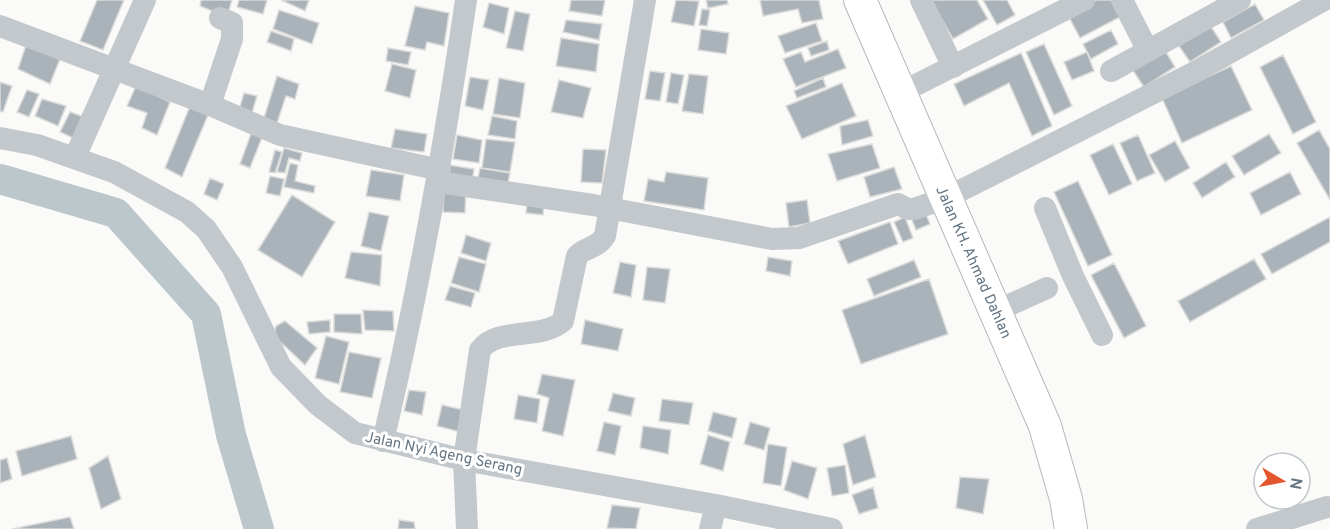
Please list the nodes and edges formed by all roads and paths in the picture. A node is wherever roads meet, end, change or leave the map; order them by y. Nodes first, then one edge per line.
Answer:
1 (145, 0) edge
2 (466, 0) edge
3 (645, 0) edge
4 (860, 0) edge
5 (921, 0) edge
6 (1084, 0) edge
7 (1122, 0) edge
8 (1240, 0) edge
9 (1324, 0) edge
10 (220, 18) dead end
11 (0, 26) edge
12 (1148, 51) junction
13 (953, 67) junction
14 (115, 68) junction
15 (1111, 71) dead end
16 (902, 92) junction
17 (210, 105) junction
18 (0, 138) edge
19 (75, 157) junction
20 (439, 176) junction
21 (946, 198) junction
22 (1046, 208) dead end
23 (611, 209) junction
24 (1059, 283) junction
25 (996, 311) junction
26 (1102, 335) dead end
27 (383, 441) junction
28 (464, 460) junction
29 (716, 505) junction
30 (1329, 506) edge
31 (466, 529) edge
32 (710, 529) edge
33 (832, 529) edge
34 (1071, 529) edge
35 (1257, 529) edge
36 (1289, 529) edge

1 - 14 street
2 - 20 street
3 - 23 street
4 - 16 highway, Jalan KH. Ahmad Dahlan
5 - 13 street
6 - 13 street
7 - 12 street
8 - 12 street
9 - 21 street
10 - 17 street
11 - 14 street
12 - 15 street
13 - 16 street
14 - 17 street
14 - 19 street
16 - 21 highway, Jalan KH. Ahmad Dahlan
17 - 20 street
18 - 19 street, Jalan Nyi Ageng Serang
19 - 27 street, Jalan Nyi Ageng Serang
20 - 23 street
20 - 27 street
21 - 23 street
21 - 25 highway, Jalan KH. Ahmad Dahlan
22 - 24 street
23 - 28 street
24 - 25 street
24 - 26 street
25 - 34 highway, Jalan KH. Ahmad Dahlan
27 - 28 street, Jalan Nyi Ageng Serang
28 - 29 street, Jalan Nyi Ageng Serang
28 - 31 street
29 - 32 street
29 - 33 street, Jalan Nyi Ageng Serang
30 - 35 street
30 - 36 street

